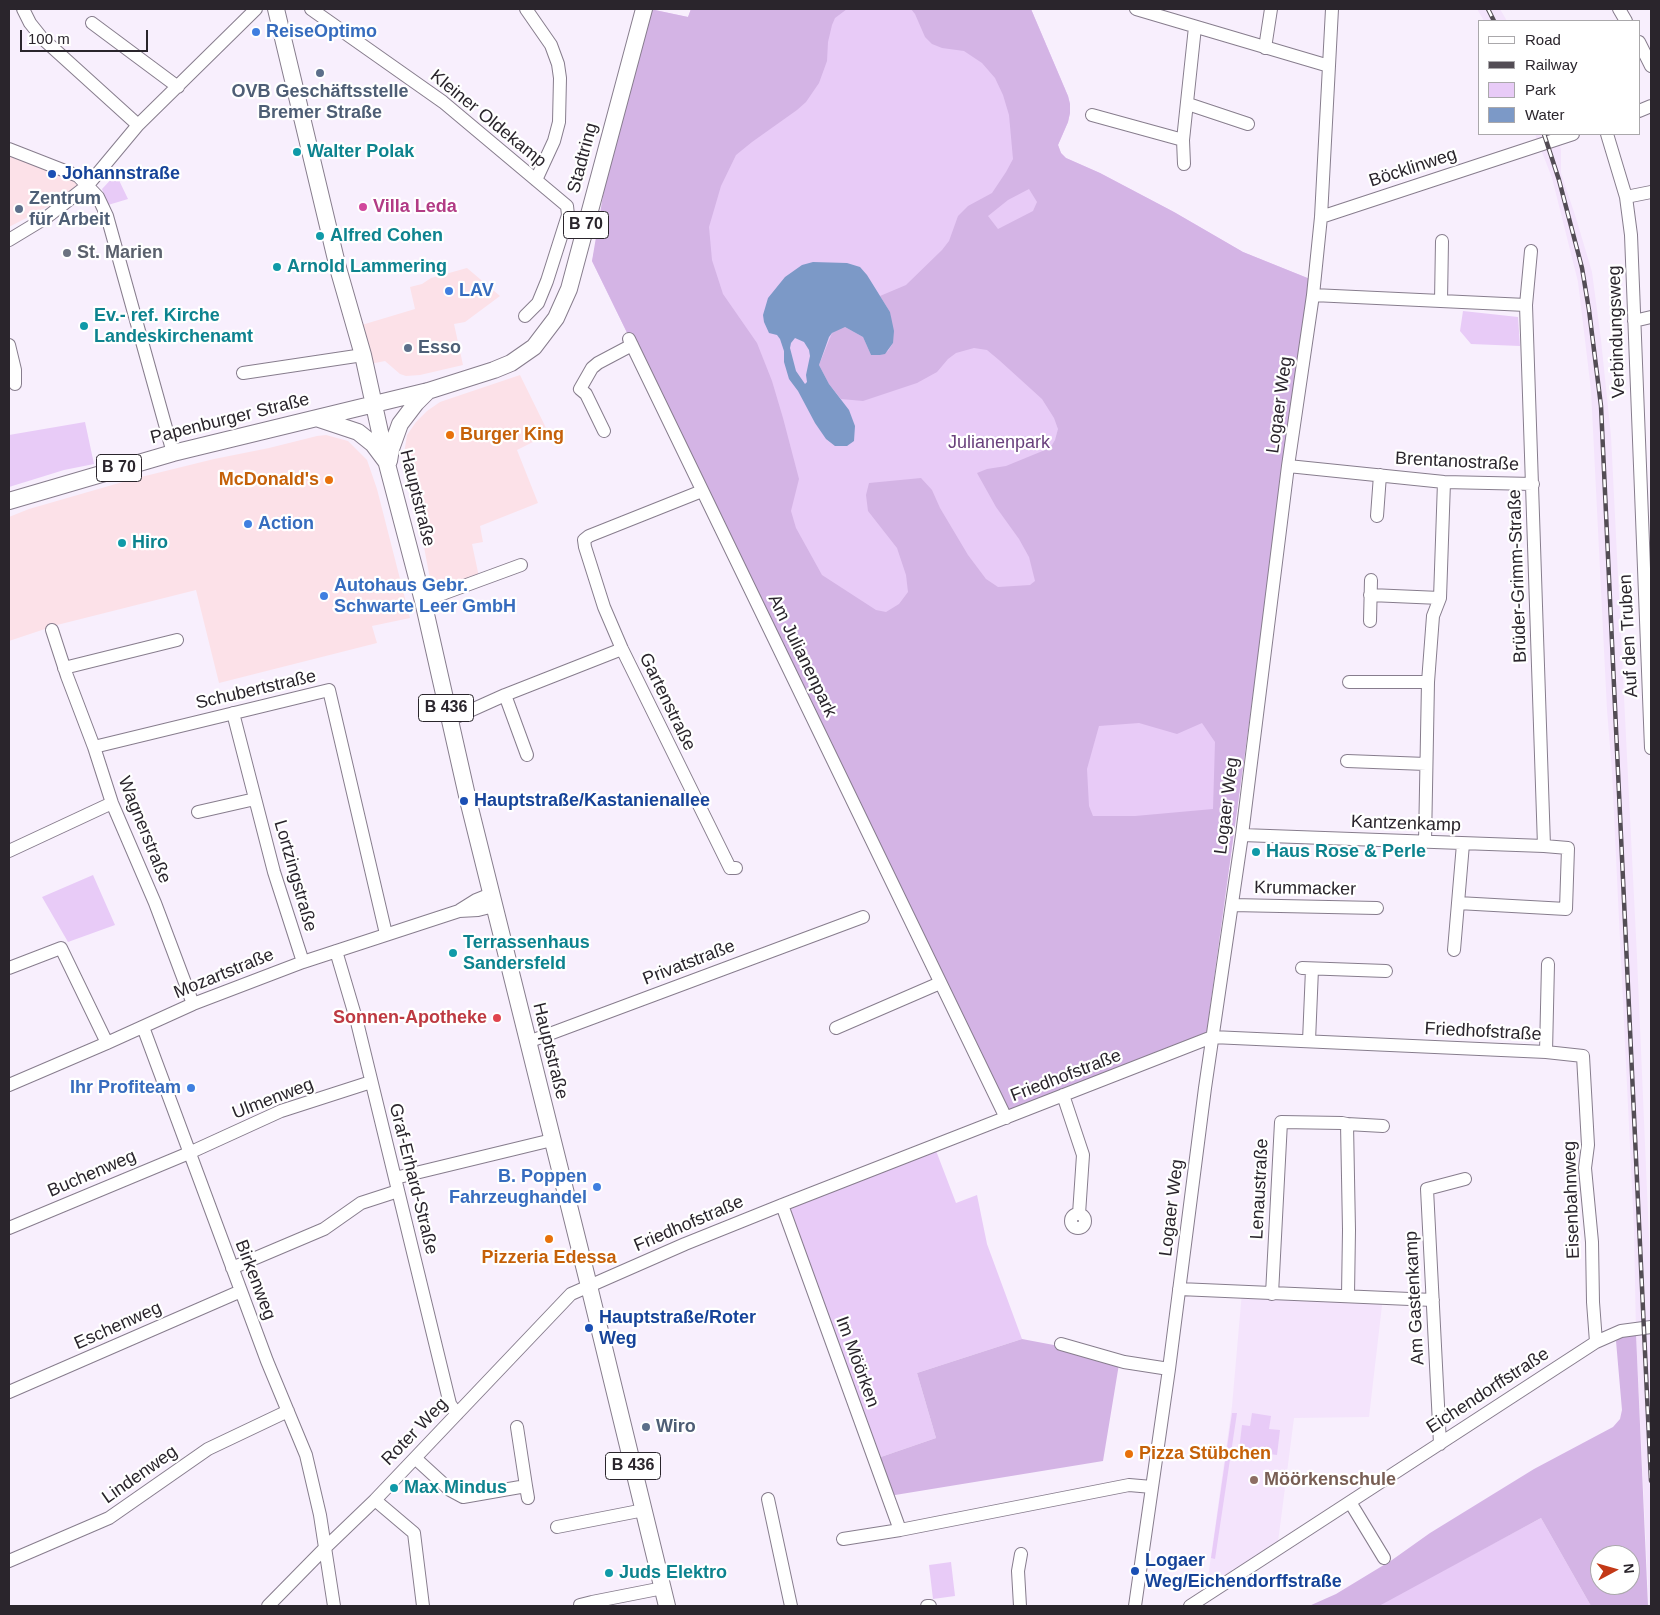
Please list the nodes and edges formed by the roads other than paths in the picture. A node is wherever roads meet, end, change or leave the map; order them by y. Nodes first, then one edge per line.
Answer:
1 (23, 9) edge
2 (256, 9) edge
3 (276, 9) edge
4 (311, 9) edge
5 (526, 9) edge
6 (644, 9) edge
7 (1136, 9) edge
8 (1185, 9) edge
9 (1271, 9) edge
10 (1332, 9) edge
11 (1619, 9) edge
12 (1625, 20) edge
13 (1182, 22) junction
14 (92, 23) dead end
15 (1195, 27) junction
16 (1640, 44) edge
17 (1265, 48) junction
18 (1329, 66) junction
19 (1651, 66) edge
20 (178, 87) junction
21 (1188, 104) junction
22 (1092, 115) dead end
23 (1248, 124) dead end
24 (138, 125) junction
25 (1569, 135) edge
26 (1606, 135) edge
27 (1183, 140) junction
28 (9, 149) edge
29 (1184, 164) dead end
30 (536, 180) junction
31 (88, 185) junction
32 (1651, 192) edge
33 (1626, 197) junction
34 (1321, 217) junction
35 (9, 240) edge
36 (1442, 241) dead end
37 (1531, 252) dead end
38 (1313, 295) junction
39 (1441, 301) junction
40 (1526, 305) junction
41 (525, 316) dead end
42 (1651, 317) edge
43 (1634, 321) junction
44 (9, 345) edge
45 (362, 354) junction
46 (243, 373) dead end
47 (15, 384) dead end
48 (428, 391) junction
49 (374, 404) junction
50 (317, 419) junction
51 (604, 431) dead end
52 (173, 453) junction
53 (387, 465) junction
54 (1288, 466) junction
55 (1380, 475) junction
56 (1444, 482) junction
57 (1533, 484) junction
58 (702, 490) junction
59 (9, 501) edge
60 (1377, 516) dead end
61 (1646, 523) edge
62 (521, 565) dead end
63 (1371, 580) dead end
64 (1370, 595) junction
65 (1440, 598) junction
66 (423, 602) junction
67 (1370, 621) dead end
68 (52, 630) dead end
69 (178, 640) dead end
70 (622, 649) junction
71 (64, 668) junction
72 (1349, 682) dead end
73 (1428, 682) junction
74 (505, 695) junction
75 (233, 713) junction
76 (449, 718) junction
77 (94, 747) junction
78 (1651, 748) edge
79 (526, 755) dead end
80 (1347, 761) dead end
81 (1426, 764) junction
82 (255, 799) junction
83 (112, 803) junction
84 (198, 812) dead end
85 (1242, 836) junction
86 (1425, 842) junction
87 (1463, 844) junction
88 (1544, 846) junction
89 (9, 851) edge
90 (736, 868) dead end
91 (492, 900) junction
92 (1458, 903) junction
93 (1232, 905) junction
94 (1377, 908) dead end
95 (863, 916) dead end
96 (386, 934) junction
97 (1454, 950) dead end
98 (336, 951) junction
99 (302, 962) junction
100 (1548, 964) dead end
101 (9, 968) edge
102 (1386, 971) dead end
103 (940, 983) junction
104 (194, 1004) junction
105 (143, 1028) junction
106 (836, 1028) dead end
107 (1212, 1038) junction
108 (1309, 1041) junction
109 (528, 1042) junction
110 (107, 1043) junction
111 (1546, 1052) junction
112 (1583, 1056) joint
113 (371, 1082) junction
114 (9, 1085) edge
115 (1063, 1096) junction
116 (1006, 1118) junction
117 (1347, 1124) junction
118 (1384, 1126) dead end
119 (552, 1140) junction
120 (189, 1153) junction
121 (395, 1178) junction
122 (1465, 1179) dead end
123 (398, 1191) junction
124 (782, 1205) junction
125 (1079, 1214) dead end
126 (9, 1228) edge
127 (232, 1268) junction
128 (589, 1286) junction
129 (1179, 1289) junction
130 (241, 1291) junction
131 (1272, 1294) junction
132 (1348, 1295) junction
133 (1432, 1300) junction
134 (1651, 1327) edge
135 (1596, 1342) junction
136 (1061, 1344) dead end
137 (1169, 1369) junction
138 (9, 1392) edge
139 (288, 1411) junction
140 (458, 1414) junction
141 (517, 1427) dead end
142 (1440, 1444) junction
143 (415, 1458) junction
144 (1152, 1487) junction
145 (768, 1499) dead end
146 (375, 1500) junction
147 (1350, 1502) junction
148 (644, 1510) junction
149 (557, 1528) dead end
150 (900, 1530) junction
151 (843, 1539) dead end
152 (326, 1547) junction
153 (1022, 1554) dead end
154 (1384, 1558) dead end
155 (9, 1561) edge
156 (663, 1588) junction
157 (583, 1602) edge
158 (268, 1606) edge
159 (334, 1606) edge
160 (423, 1606) edge
161 (666, 1606) edge
162 (791, 1606) edge
163 (1020, 1606) edge
164 (1135, 1606) edge
165 (1190, 1606) edge

1 - 24 street
2 - 20 street
3 - 45 main road, Hauptstraße
4 - 30 street, Kleiner Oldekamp
5 - 30 street
6 - 48 main road, Stadtring / B 70
7 - 13 street
8 - 13 street
9 - 17 street
10 - 18 street, Logaer Weg
11 - 12 street
13 - 15 street
14 - 20 street
15 - 17 street
15 - 21 street
16 - 19 street
17 - 18 street
18 - 34 street, Logaer Weg
20 - 24 street
21 - 23 street
21 - 27 street
22 - 27 street
24 - 31 street
25 - 34 street, Böcklinweg
26 - 33 street, Verbindungsweg
27 - 29 street
28 - 31 street
30 - 41 street, Kleiner Oldekamp
31 - 35 street
31 - 52 street
32 - 33 street
33 - 43 street, Verbindungsweg
34 - 38 street, Logaer Weg
36 - 39 street
37 - 40 street, Brüder-Grimm-Straße
38 - 39 street
38 - 54 street, Logaer Weg
39 - 40 street
40 - 57 street, Brüder-Grimm-Straße
42 - 43 street
43 - 61 street, Verbindungsweg
44 - 47 street
45 - 46 street
45 - 49 main road, Hauptstraße
48 - 49 main road, Stadtring / B 70
48 - 53 main road, B 436
49 - 50 main road, Papenburger Straße / B 70
49 - 53 main road, Hauptstraße / B 436
50 - 52 main road, Papenburger Straße / B 70
50 - 53 main road
51 - 58 street, Am Julianenpark
52 - 59 main road, Papenburger Straße / B 70
53 - 66 main road, Hauptstraße / B 436
54 - 55 street, Brentanostraße
54 - 85 street, Logaer Weg
55 - 56 street, Brentanostraße
55 - 60 street, Brentanostraße
56 - 57 street, Brentanostraße
56 - 65 street
57 - 88 street, Brüder-Grimm-Straße
58 - 70 street, Gartenstraße
58 - 103 street, Am Julianenpark
61 - 78 street, Auf den Truben
62 - 66 street
63 - 64 street
64 - 65 street
64 - 67 street
65 - 73 street
66 - 76 main road, Hauptstraße / B 436
68 - 71 street, Wagnerstraße
69 - 71 street
70 - 74 street
70 - 90 street, Gartenstraße
71 - 77 street, Wagnerstraße
72 - 73 street
73 - 81 street
74 - 76 street
74 - 79 street
75 - 77 street, Schubertstraße
75 - 82 street, Lortzingstraße
75 - 96 street, Schubertstraße
76 - 91 main road, Hauptstraße / B 436
77 - 83 street, Wagnerstraße
80 - 81 street
81 - 86 street
82 - 84 street
82 - 99 street, Lortzingstraße
83 - 89 street
83 - 104 street, Wagnerstraße
85 - 86 street, Kantzenkamp
85 - 93 street, Logaer Weg
86 - 87 street, Kantzenkamp
87 - 88 street, Kantzenkamp
87 - 92 street
88 - 92 street, Kantzenkamp
91 - 96 street, Mozartstraße
91 - 109 main road, Hauptstraße / B 436
92 - 97 street
93 - 94 street, Krummacker
93 - 107 street, Logaer Weg
95 - 109 street, Privatstraße
96 - 98 street, Mozartstraße
98 - 99 street, Mozartstraße
98 - 113 street, Graf-Erhard-Straße
99 - 104 street, Mozartstraße
100 - 111 street
101 - 110 street
102 - 108 street
103 - 106 street
103 - 116 street, Am Julianenpark
104 - 105 street, Mozartstraße
105 - 110 street, Mozartstraße
105 - 120 street, Birkenweg
107 - 108 street, Friedhofstraße
107 - 115 street, Friedhofstraße
107 - 129 street, Logaer Weg
108 - 111 street, Friedhofstraße
109 - 119 main road, Hauptstraße / B 436
110 - 114 street, Mozartstraße
111 - 112 street, Friedhofstraße
112 - 135 street, Eisenbahnweg
113 - 120 street, Ulmenweg
113 - 121 street, Graf-Erhard-Straße
115 - 116 street, Friedhofstraße
115 - 125 street
116 - 124 street, Friedhofstraße
117 - 118 street, Lenaustraße
117 - 131 street, Lenaustraße
117 - 132 street
119 - 121 street
119 - 128 main road, Hauptstraße / B 436
120 - 126 street, Buchenweg
120 - 127 street, Birkenweg
121 - 123 street, Graf-Erhard-Straße
122 - 133 street, Am Gastenkamp
123 - 127 street
123 - 140 street, Graf-Erhard-Straße
124 - 128 street, Friedhofstraße
124 - 150 street, Im Möörken
127 - 130 street, Birkenweg
128 - 140 street, Roter Weg
128 - 148 main road, Hauptstraße / B 436
129 - 131 street
129 - 137 street, Logaer Weg
130 - 138 street, Eschenweg
130 - 139 street, Birkenweg
131 - 132 street
132 - 133 street
133 - 142 street, Am Gastenkamp
134 - 135 street, Eichendorffstraße
135 - 142 street, Eichendorffstraße
136 - 137 street
137 - 144 street, Logaer Weg
139 - 152 street, Birkenweg
139 - 155 street, Lindenweg
140 - 143 street, Roter Weg
141 - 143 street
142 - 147 street, Eichendorffstraße
143 - 146 street, Roter Weg
144 - 150 street
144 - 164 street, Logaer Weg
145 - 162 street
146 - 152 street, Roter Weg
146 - 160 street
147 - 154 street
147 - 165 street, Eichendorffstraße
148 - 149 street
148 - 156 main road, Hauptstraße / B 436
150 - 151 street
152 - 158 street, Roter Weg
152 - 159 street, Birkenweg
153 - 163 street
156 - 157 street
156 - 161 main road, Hauptstraße / B 436

